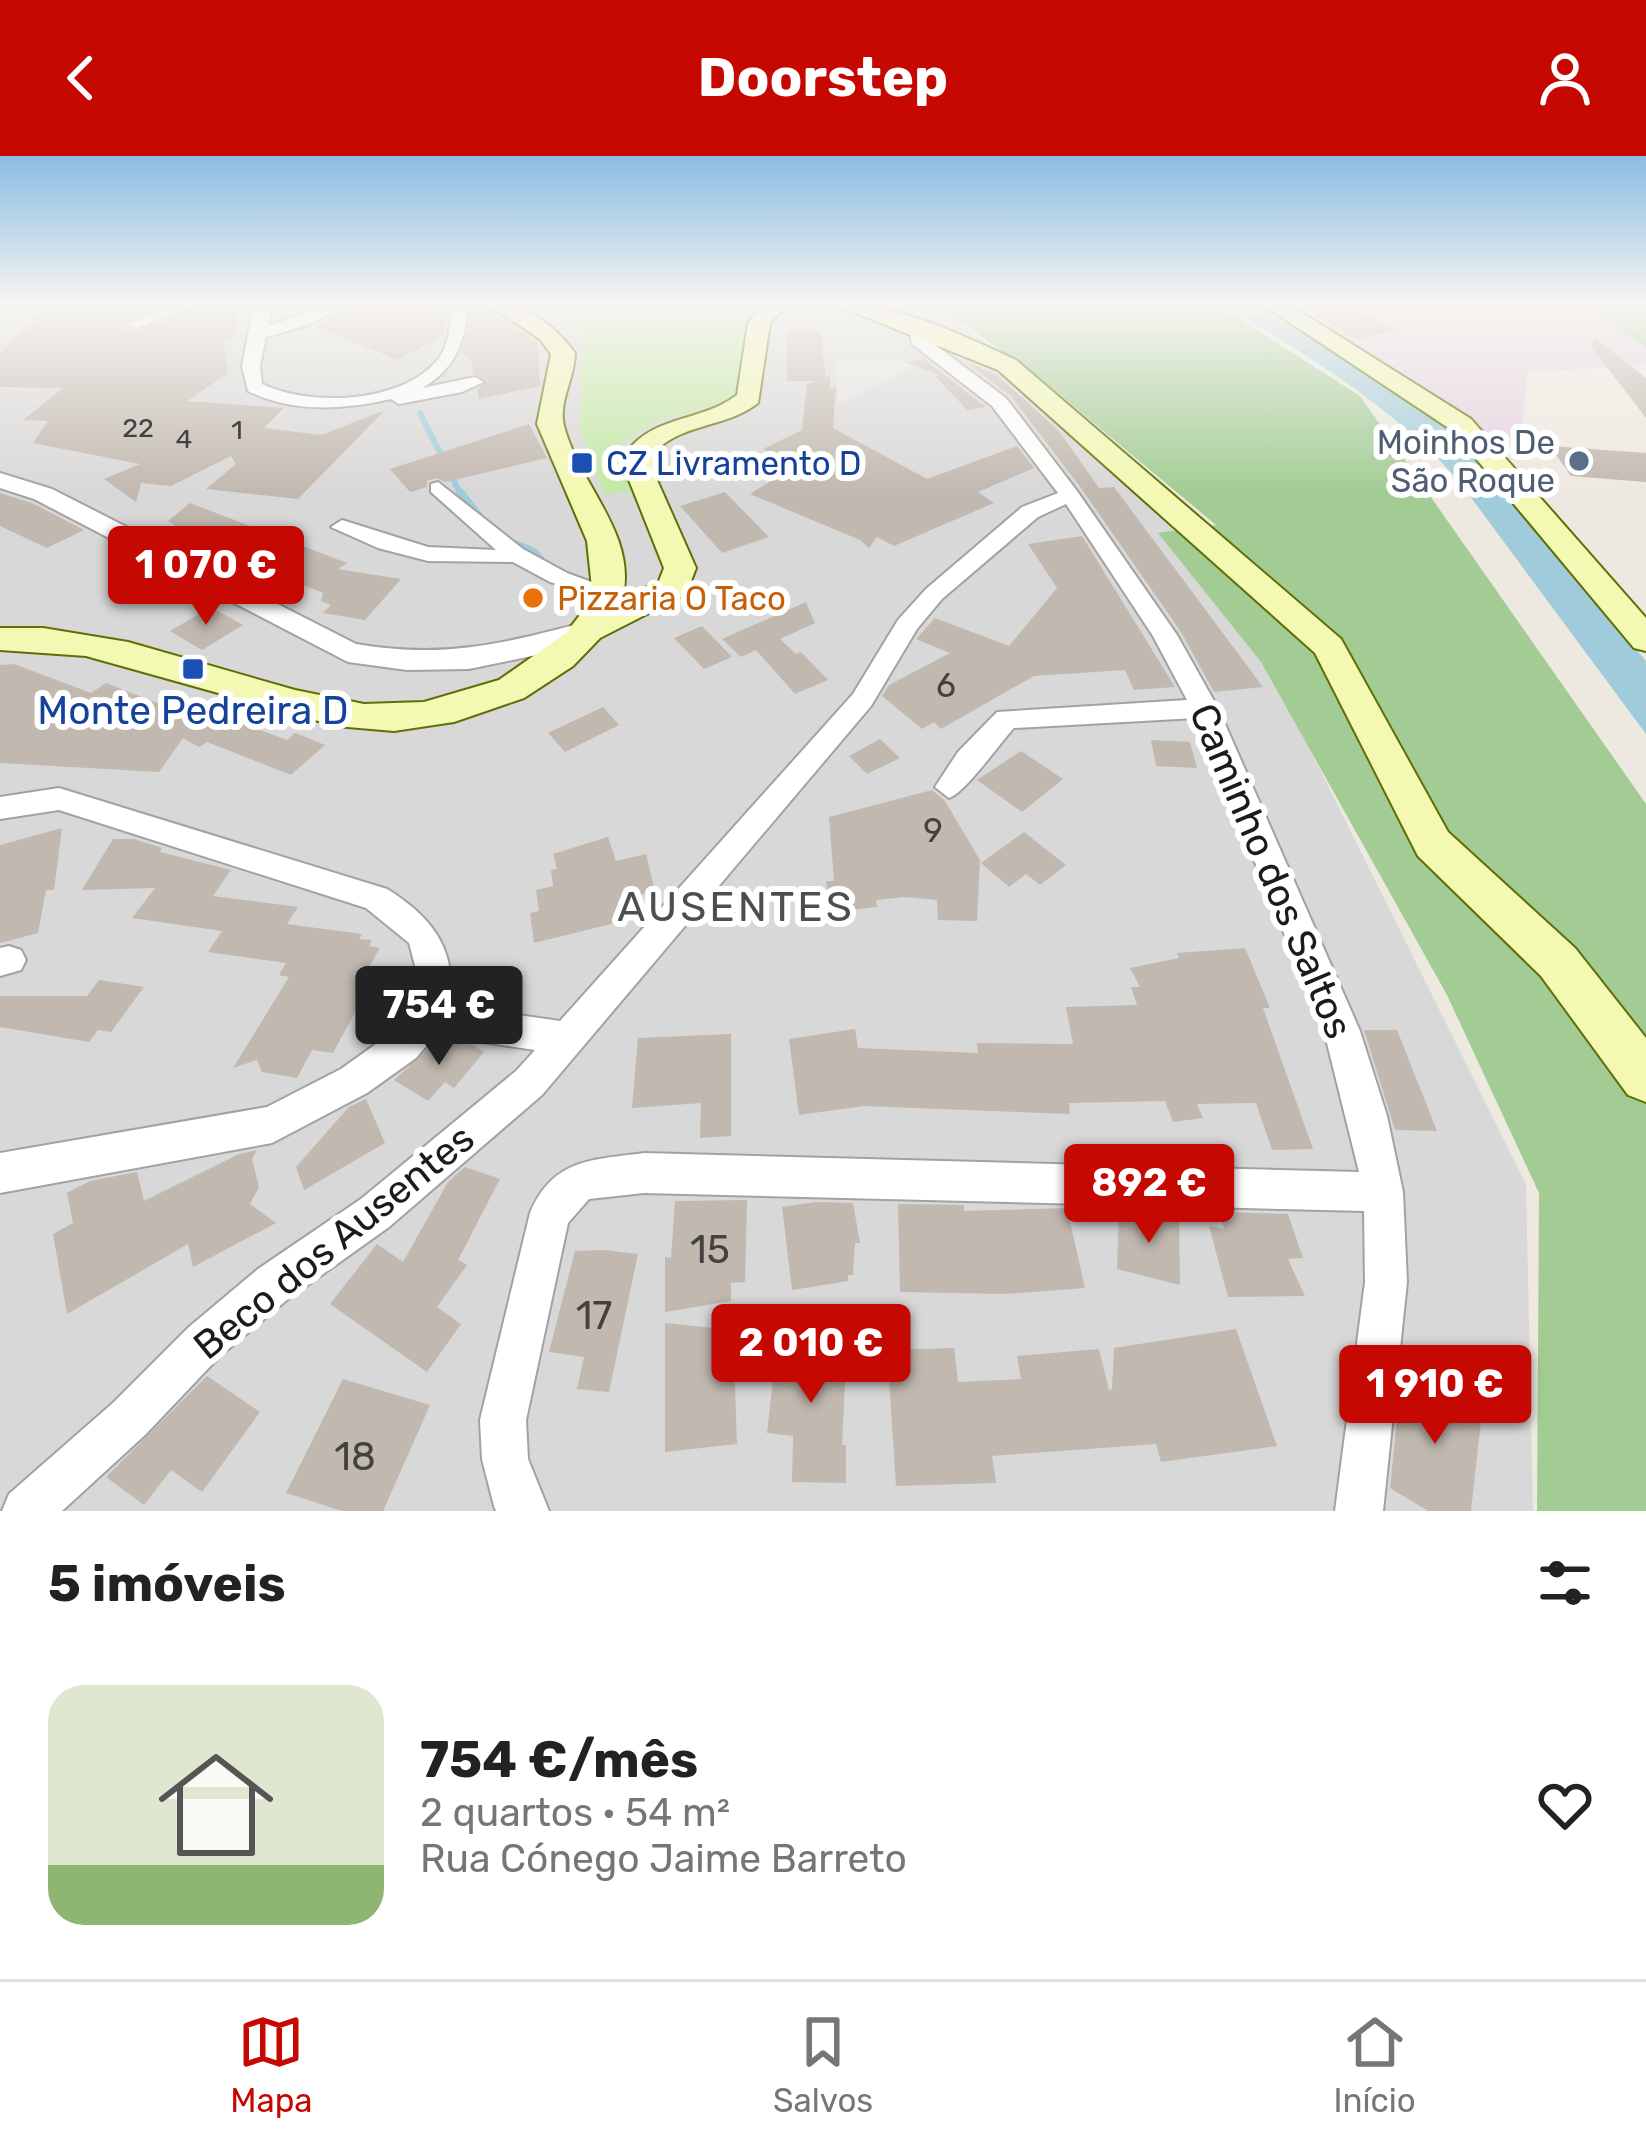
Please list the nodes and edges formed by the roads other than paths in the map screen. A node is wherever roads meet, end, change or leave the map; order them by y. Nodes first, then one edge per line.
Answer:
1 (249, 367) edge
2 (441, 367) edge
3 (444, 367) edge
4 (560, 367) edge
5 (753, 367) edge
6 (955, 367) edge
7 (1008, 367) edge
8 (1372, 367) edge
9 (476, 382) dead end
10 (424, 391) junction
11 (238, 400) dead end
12 (0, 480) edge
13 (438, 488) dead end
14 (1070, 495) junction
15 (342, 527) dead end
16 (518, 555) junction
17 (607, 592) junction
18 (586, 632) junction
19 (0, 639) edge
20 (1646, 640) edge
21 (1205, 708) junction
22 (949, 787) dead end
23 (0, 808) edge
24 (429, 1018) junction
25 (565, 1038) junction
26 (1646, 1078) edge
27 (0, 1172) edge
28 (1383, 1192) junction
29 (26, 1511) edge
30 (525, 1511) edge
31 (1359, 1511) edge

1 - 2 street
3 - 10 street
4 - 17 main road
5 - 18 main road
6 - 14 street, Caminho dos Saltos
7 - 26 main road
8 - 20 main road
9 - 10 street
10 - 11 street
12 - 18 street
13 - 16 street
14 - 21 street, Caminho dos Saltos
14 - 25 street, Beco dos Ausentes
15 - 16 street
16 - 17 street
17 - 18 main road
18 - 19 main road
21 - 22 street
21 - 28 street, Caminho dos Saltos
23 - 24 street
24 - 25 street
24 - 27 street
25 - 29 street, Beco dos Ausentes
28 - 30 street
28 - 31 street, Caminho dos Saltos

